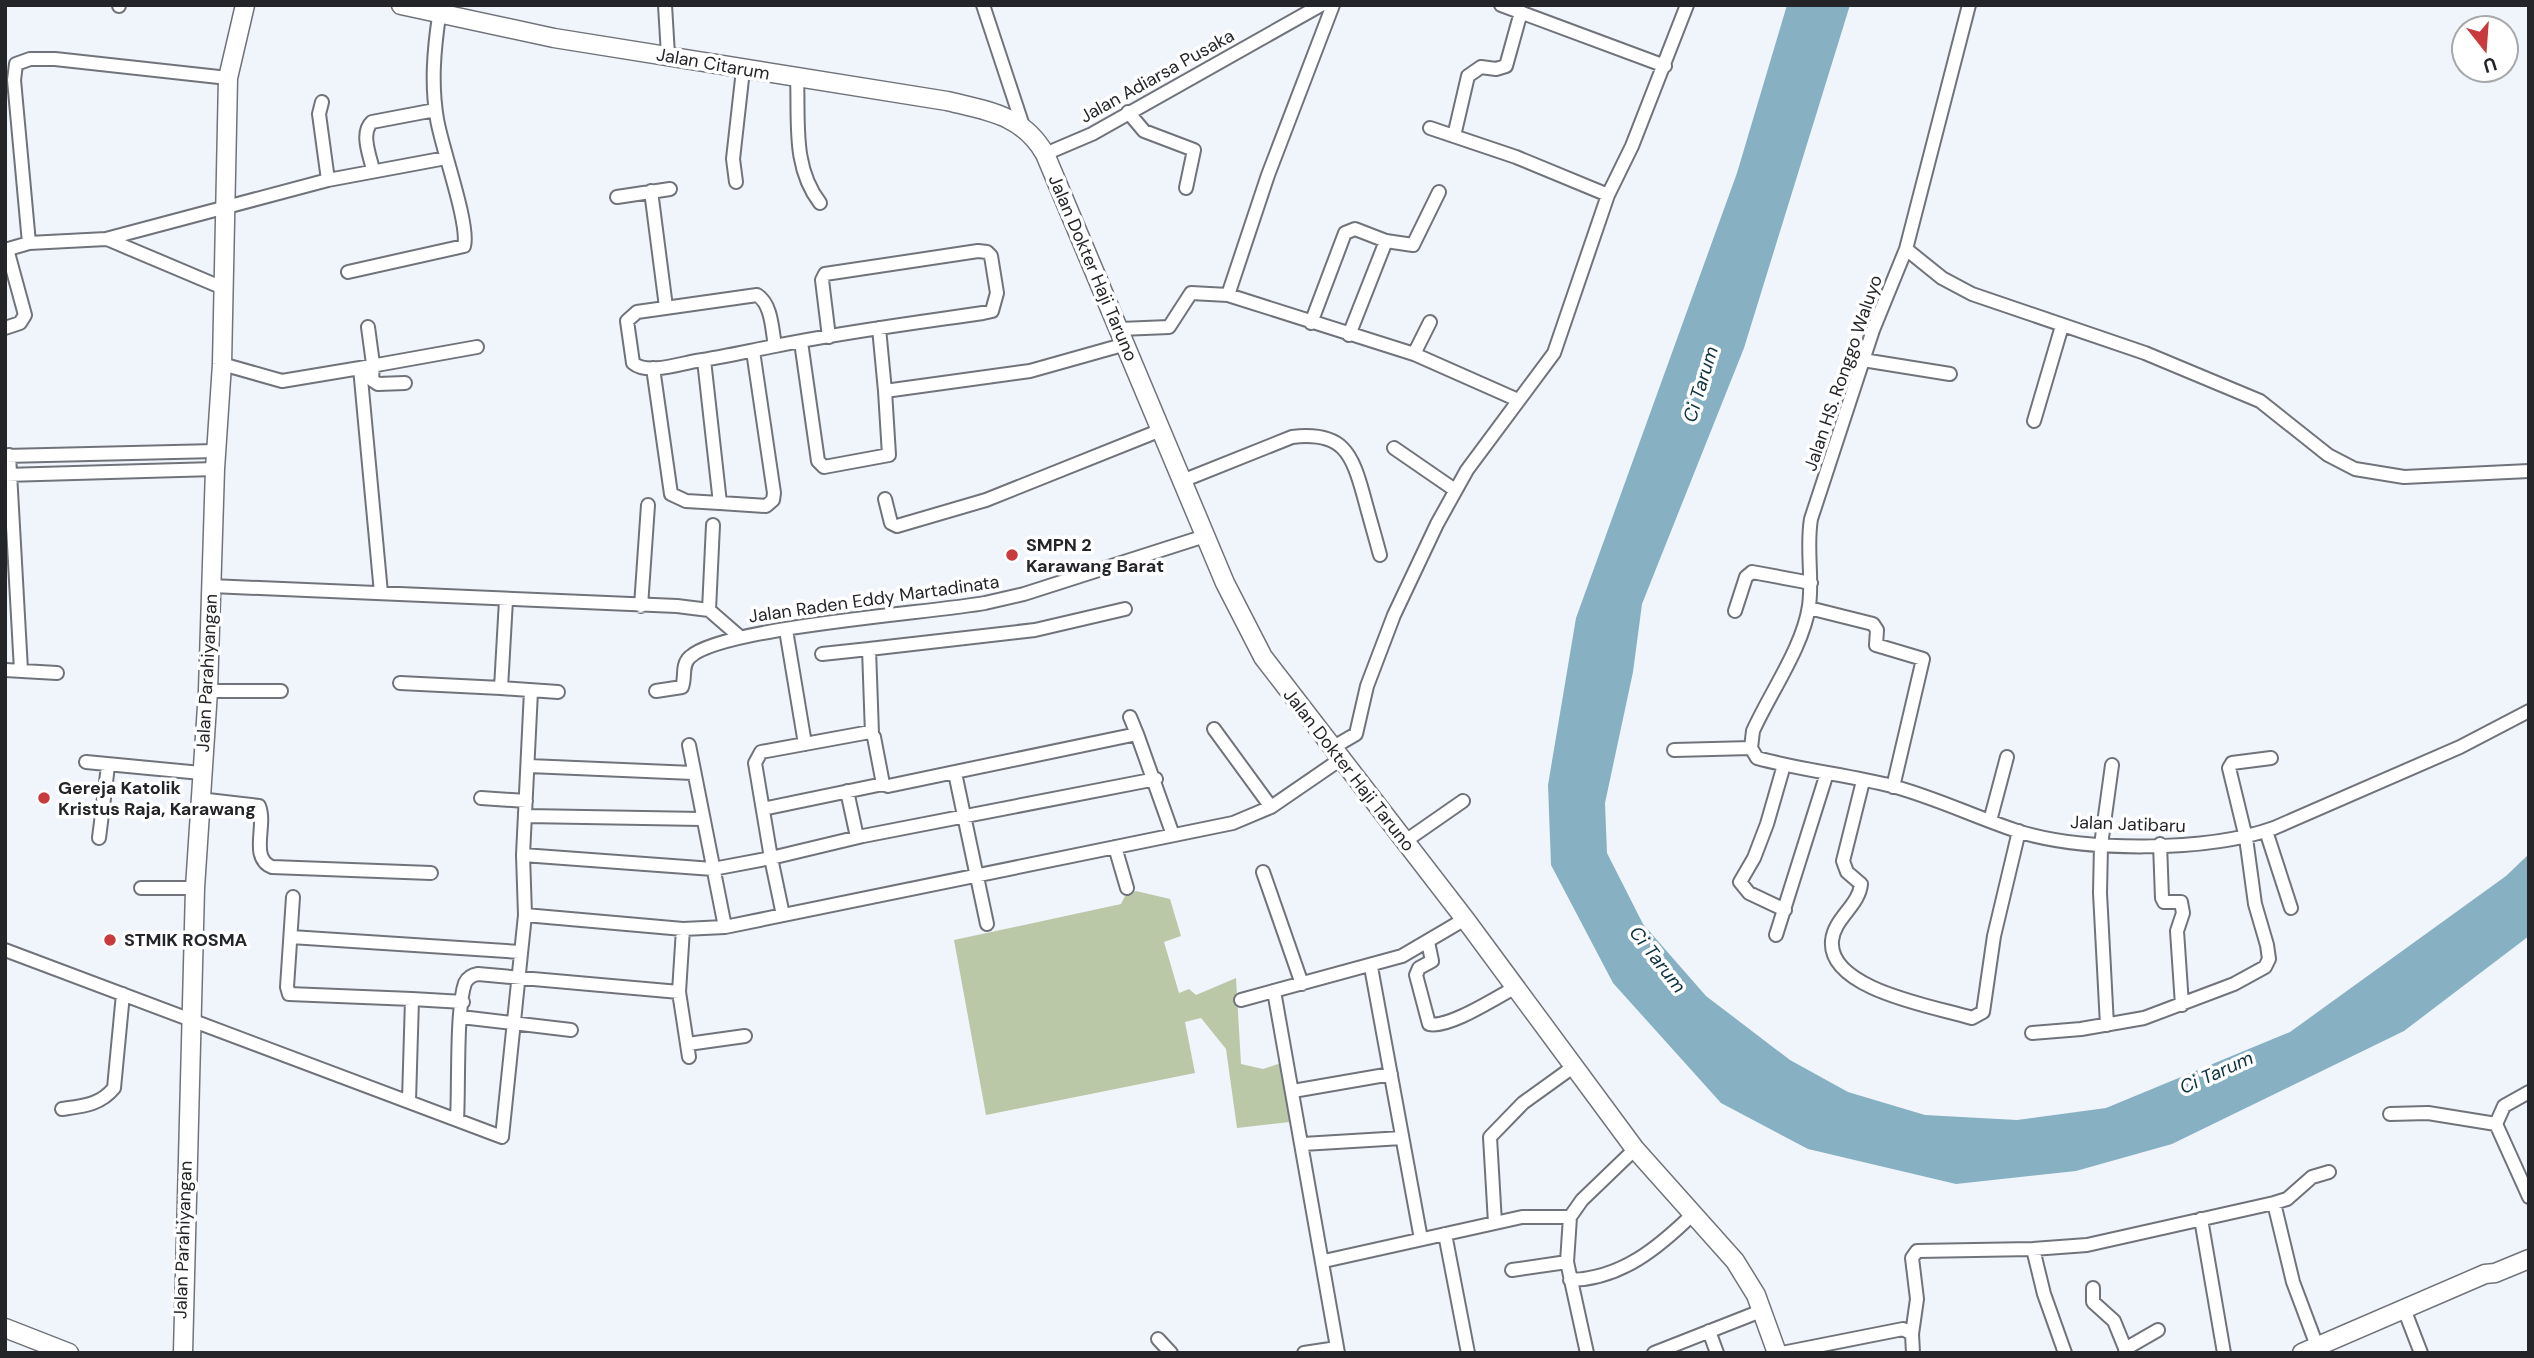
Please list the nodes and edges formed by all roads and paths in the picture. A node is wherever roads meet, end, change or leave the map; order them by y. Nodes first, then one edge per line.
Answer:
1 (245, 5) edge
2 (401, 5) edge
3 (665, 5) edge
4 (983, 5) edge
5 (1321, 5) edge
6 (1333, 5) edge
7 (1501, 5) edge
8 (1687, 5) edge
9 (1969, 5) edge
10 (1521, 12) junction
11 (439, 16) junction
12 (668, 55) junction
13 (1665, 66) junction
14 (743, 70) junction
15 (228, 78) junction
16 (797, 78) junction
17 (322, 102) dead end
18 (435, 110) junction
19 (1128, 112) junction
20 (1023, 126) junction
21 (1430, 128) dead end
22 (1454, 136) junction
23 (1045, 154) junction
24 (446, 158) junction
25 (373, 170) junction
26 (328, 180) junction
27 (736, 182) dead end
28 (1185, 188) dead end
29 (670, 189) dead end
30 (651, 191) junction
31 (1439, 192) dead end
32 (1608, 195) junction
33 (617, 197) dead end
34 (820, 203) dead end
35 (226, 206) junction
36 (106, 239) junction
37 (1386, 241) junction
38 (29, 243) junction
39 (6, 249) edge
40 (1906, 249) junction
41 (348, 272) dead end
42 (223, 288) junction
43 (1227, 295) junction
44 (666, 307) junction
45 (1430, 322) dead end
46 (1311, 323) junction
47 (2062, 326) junction
48 (368, 327) dead end
49 (5, 328) edge
50 (879, 328) junction
51 (1349, 335) junction
52 (828, 337) junction
53 (1123, 337) junction
54 (801, 342) junction
55 (775, 346) junction
56 (477, 347) dead end
57 (753, 351) junction
58 (1414, 354) junction
59 (704, 360) junction
60 (1863, 360) junction
61 (222, 364) junction
62 (367, 366) junction
63 (653, 368) junction
64 (1950, 374) dead end
65 (405, 383) dead end
66 (885, 391) junction
67 (1518, 400) junction
68 (2034, 421) dead end
69 (1161, 430) junction
70 (1394, 448) dead end
71 (7, 456) edge
72 (215, 460) junction
73 (2529, 471) edge
74 (7, 475) edge
75 (1182, 481) junction
76 (1455, 490) junction
77 (885, 499) dead end
78 (720, 503) junction
79 (648, 505) dead end
80 (713, 525) dead end
81 (1205, 536) junction
82 (1380, 555) dead end
83 (1811, 583) junction
84 (211, 586) junction
85 (381, 593) junction
86 (506, 600) junction
87 (641, 606) junction
88 (1125, 608) dead end
89 (1809, 608) junction
90 (709, 610) junction
91 (1735, 611) dead end
92 (786, 630) junction
93 (740, 637) junction
94 (869, 649) junction
95 (822, 654) dead end
96 (5, 670) edge
97 (22, 670) junction
98 (57, 673) dead end
99 (400, 683) dead end
100 (502, 688) junction
101 (208, 691) junction
102 (281, 691) dead end
103 (531, 691) junction
104 (656, 691) dead end
105 (558, 692) dead end
106 (2529, 711) edge
107 (1130, 718) dead end
108 (1214, 729) dead end
109 (873, 734) junction
110 (1137, 734) junction
111 (805, 744) junction
112 (689, 745) dead end
113 (1751, 748) junction
114 (1674, 750) dead end
115 (1337, 754) junction
116 (2007, 757) dead end
117 (2271, 758) dead end
118 (86, 762) dead end
119 (1784, 765) junction
120 (2112, 765) dead end
121 (108, 766) junction
122 (529, 766) junction
123 (201, 773) junction
124 (693, 773) junction
125 (956, 773) junction
126 (1827, 773) junction
127 (1156, 779) junction
128 (1863, 780) junction
129 (883, 784) junction
130 (1893, 787) junction
131 (847, 791) junction
132 (481, 798) dead end
133 (199, 799) junction
134 (1464, 800) dead end
135 (526, 801) junction
136 (1272, 807) junction
137 (762, 809) junction
138 (526, 816) junction
139 (966, 817) junction
140 (702, 819) junction
141 (1990, 821) junction
142 (2019, 831) junction
143 (2266, 831) junction
144 (1173, 835) junction
145 (857, 837) junction
146 (99, 838) dead end
147 (2246, 838) junction
148 (1404, 842) junction
149 (2160, 844) junction
150 (2101, 845) junction
151 (1115, 848) junction
152 (523, 855) junction
153 (772, 858) junction
154 (713, 869) junction
155 (1264, 872) dead end
156 (431, 873) dead end
157 (978, 875) junction
158 (141, 888) dead end
159 (194, 888) junction
160 (1127, 888) dead end
161 (293, 897) dead end
162 (2291, 908) dead end
163 (1785, 910) junction
164 (524, 915) junction
165 (783, 915) junction
166 (1465, 919) junction
167 (987, 924) dead end
168 (725, 927) junction
169 (683, 929) junction
170 (1776, 935) dead end
171 (291, 937) junction
172 (1428, 942) junction
173 (5, 950) edge
174 (520, 952) junction
175 (1371, 967) junction
176 (518, 978) junction
177 (1302, 984) junction
178 (1516, 987) junction
179 (1274, 991) junction
180 (679, 992) junction
181 (123, 995) junction
182 (412, 999) junction
183 (1241, 1000) dead end
184 (463, 1002) junction
185 (2182, 1005) junction
186 (461, 1017) junction
187 (190, 1022) junction
188 (514, 1024) junction
189 (2107, 1025) junction
190 (571, 1030) dead end
191 (2032, 1033) dead end
192 (745, 1036) dead end
193 (1573, 1067) junction
194 (1391, 1074) junction
195 (1293, 1091) junction
196 (2529, 1092) edge
197 (409, 1101) junction
198 (62, 1109) dead end
199 (2389, 1114) dead end
200 (457, 1120) junction
201 (2496, 1124) junction
202 (1402, 1138) junction
203 (1303, 1144) junction
204 (1635, 1149) junction
205 (2329, 1172) dead end
206 (2529, 1197) edge
207 (2274, 1203) junction
208 (1693, 1214) junction
209 (1570, 1217) junction
210 (2201, 1219) junction
211 (1495, 1223) junction
212 (1445, 1234) junction
213 (1421, 1239) junction
214 (2033, 1249) junction
215 (2529, 1250) edge
216 (2529, 1259) edge
217 (1324, 1261) junction
218 (1567, 1262) junction
219 (1512, 1270) dead end
220 (2485, 1274) junction
221 (1570, 1280) junction
222 (2093, 1288) dead end
223 (2404, 1309) junction
224 (1761, 1311) junction
225 (5, 1328) edge
226 (2158, 1330) dead end
227 (1709, 1331) junction
228 (1912, 1334) junction
229 (1158, 1339) dead end
230 (178, 1350) edge
231 (1338, 1350) edge
232 (2310, 1350) edge
233 (2126, 1351) edge
234 (69, 1353) edge
235 (1171, 1353) edge
236 (1304, 1353) edge
237 (1468, 1353) edge
238 (1587, 1353) edge
239 (1654, 1353) edge
240 (1717, 1353) edge
241 (1780, 1353) edge
242 (1913, 1353) edge
243 (2065, 1353) edge
244 (2224, 1353) edge
245 (2421, 1353) edge

1 - 15 street, Jalan Parahiyangan
2 - 11 street, Jalan Citarum
3 - 12 street
4 - 20 street
5 - 19 street, Jalan Adiarsa Pusaka
6 - 43 street
7 - 10 street
8 - 13 street
9 - 40 street, Jalan HS. Ronggo Waluyo
10 - 13 street
10 - 22 street
11 - 12 street, Jalan Citarum
11 - 18 street
12 - 14 street, Jalan Citarum
13 - 32 street
14 - 16 street, Jalan Citarum
14 - 27 street
15 - 35 street, Jalan Parahiyangan
15 - 38 street
16 - 20 street, Jalan Citarum
16 - 34 street
17 - 26 street
18 - 24 street
18 - 25 street
19 - 23 street, Jalan Adiarsa Pusaka
19 - 28 street
20 - 23 street, Jalan Dokter Haji Taruno
21 - 22 street
22 - 32 street
23 - 53 street, Jalan Dokter Haji Taruno
24 - 25 street
24 - 41 street
25 - 26 street
26 - 35 street
29 - 30 street
30 - 33 street
30 - 44 street
31 - 37 street
32 - 67 street
35 - 36 street
35 - 42 street, Jalan Parahiyangan
36 - 38 street
36 - 42 street
37 - 46 street
37 - 51 street
38 - 39 street
39 - 49 street
40 - 47 street
40 - 60 street, Jalan HS. Ronggo Waluyo
42 - 61 street, Jalan Parahiyangan
43 - 46 street
43 - 53 street
44 - 55 street
44 - 63 street
45 - 58 street
46 - 51 street
47 - 68 street
47 - 73 street
48 - 62 street
50 - 52 street
50 - 52 street
50 - 66 street
51 - 58 street
52 - 54 street
53 - 66 street
53 - 69 street, Jalan Dokter Haji Taruno
54 - 55 street
54 - 66 street
55 - 57 street
56 - 62 street
57 - 59 street
57 - 78 street
58 - 67 street
59 - 63 street
59 - 78 street
60 - 64 street
60 - 83 street, Jalan HS. Ronggo Waluyo
61 - 62 street
61 - 72 street, Jalan Parahiyangan
62 - 65 street
62 - 85 street
63 - 78 street
67 - 76 street
69 - 75 street, Jalan Dokter Haji Taruno
69 - 77 street
70 - 76 street
71 - 72 street
71 - 74 street
72 - 74 street
72 - 84 street, Jalan Parahiyangan
74 - 97 street
75 - 81 street, Jalan Dokter Haji Taruno
75 - 82 street
76 - 115 street
79 - 87 street
80 - 90 street
81 - 92 street, Jalan Raden Eddy Martadinata
81 - 115 street, Jalan Dokter Haji Taruno
83 - 89 street, Jalan HS. Ronggo Waluyo
83 - 91 street
84 - 85 street
84 - 101 street, Jalan Parahiyangan
85 - 86 street
86 - 87 street
86 - 100 street
87 - 90 street
88 - 94 street
89 - 113 street, Jalan HS. Ronggo Waluyo
89 - 130 street
90 - 93 street, Jalan Raden Eddy Martadinata
92 - 93 street, Jalan Raden Eddy Martadinata
92 - 111 street
93 - 104 street
94 - 95 street
94 - 109 street
96 - 97 street
97 - 98 street
99 - 100 street
100 - 103 street
101 - 102 street
101 - 123 street, Jalan Parahiyangan
103 - 105 street
103 - 122 street
106 - 143 street, Jalan Jatibaru
107 - 110 street
108 - 136 street
109 - 111 street
109 - 129 street
110 - 125 street
110 - 127 street
111 - 137 street
112 - 124 street
113 - 114 street
113 - 119 street, Jalan Jatibaru
115 - 136 street
115 - 148 street, Jalan Dokter Haji Taruno
116 - 141 street
117 - 147 street
118 - 121 street
119 - 126 street, Jalan Jatibaru
119 - 163 street
120 - 150 street
121 - 123 street
121 - 146 street
122 - 124 street
122 - 135 street
123 - 133 street, Jalan Parahiyangan
124 - 140 street
125 - 129 street
125 - 139 street
126 - 128 street, Jalan Jatibaru
126 - 163 street
127 - 139 street
127 - 144 street
128 - 130 street, Jalan Jatibaru
128 - 142 street
129 - 131 street
130 - 141 street, Jalan Jatibaru
131 - 137 street
131 - 145 street
132 - 135 street
133 - 156 street
133 - 159 street, Jalan Parahiyangan
134 - 148 street
135 - 138 street
136 - 144 street
137 - 153 street
138 - 140 street
138 - 152 street
139 - 145 street
139 - 157 street
140 - 154 street
141 - 142 street, Jalan Jatibaru
142 - 150 street, Jalan Jatibaru
143 - 147 street, Jalan Jatibaru
143 - 162 street
144 - 151 street
145 - 153 street
147 - 149 street, Jalan Jatibaru
147 - 185 street
148 - 166 street, Jalan Dokter Haji Taruno
149 - 150 street, Jalan Jatibaru
149 - 185 street
150 - 189 street
151 - 157 street
151 - 160 street
152 - 154 street
152 - 164 street
153 - 154 street
153 - 165 street
154 - 168 street
155 - 177 street
157 - 165 street
157 - 167 street
158 - 159 street
159 - 187 street, Jalan Parahiyangan
161 - 171 street
163 - 170 street
164 - 169 street
164 - 174 street
165 - 168 street
166 - 172 street
166 - 178 street, Jalan Dokter Haji Taruno
168 - 169 street
169 - 180 street
171 - 174 street
171 - 182 street
172 - 175 street
172 - 178 street
173 - 181 street
174 - 176 street
175 - 177 street
175 - 194 street
176 - 180 street
176 - 184 street
176 - 188 street
177 - 179 street
178 - 193 street, Jalan Dokter Haji Taruno
179 - 183 street
179 - 195 street
180 - 192 street
181 - 187 street
181 - 198 street
182 - 184 street
182 - 197 street
184 - 186 street
185 - 189 street
186 - 188 street
186 - 200 street
187 - 197 street
187 - 230 street, Jalan Parahiyangan
188 - 190 street
188 - 200 street
189 - 191 street
193 - 204 street, Jalan Dokter Haji Taruno
193 - 211 street
194 - 195 street
194 - 202 street
195 - 203 street
196 - 201 street
197 - 200 street
199 - 201 street
201 - 206 street
202 - 203 street
202 - 213 street
203 - 217 street
204 - 208 street, Jalan Dokter Haji Taruno
204 - 209 street
205 - 207 street
207 - 210 street
207 - 232 street
208 - 221 street
208 - 224 street, Jalan Dokter Haji Taruno
209 - 211 street
209 - 218 street
210 - 214 street
210 - 244 street
211 - 212 street
212 - 213 street
212 - 237 street
213 - 217 street
214 - 228 street
214 - 243 street
215 - 220 street
216 - 220 street
217 - 231 street
218 - 219 street
218 - 221 street
220 - 223 street
221 - 238 street
222 - 233 street
223 - 232 street
223 - 245 street
224 - 227 street
224 - 241 street, Jalan Dokter Haji Taruno
225 - 234 street
226 - 233 street
227 - 239 street
227 - 240 street
228 - 241 street
228 - 242 street
229 - 235 street
231 - 236 street

